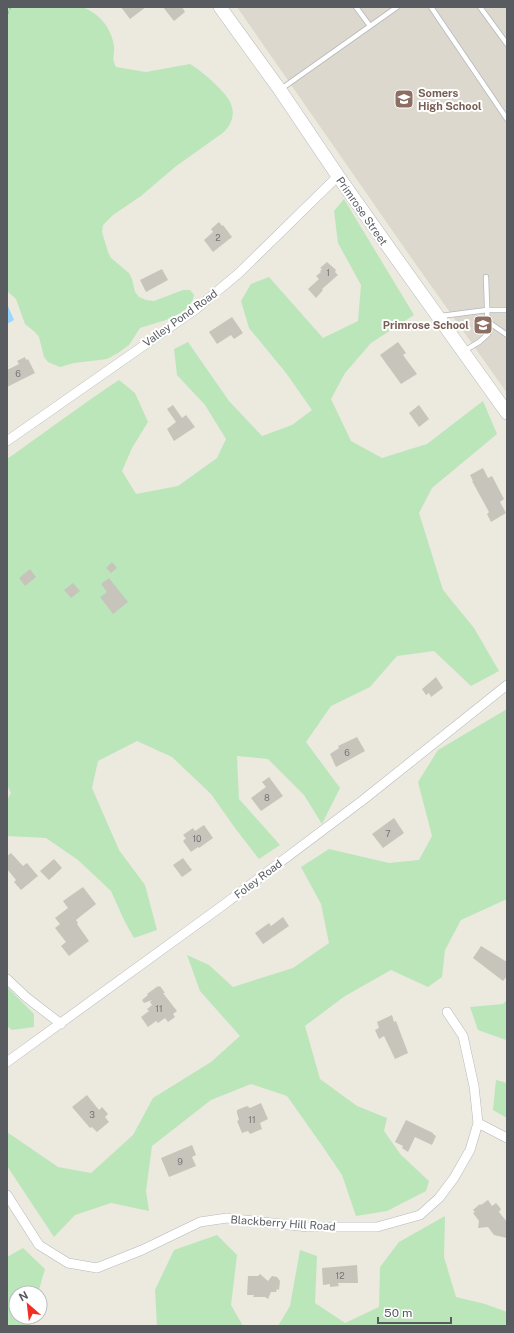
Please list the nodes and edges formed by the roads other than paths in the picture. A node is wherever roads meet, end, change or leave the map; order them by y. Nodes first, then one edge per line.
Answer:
1 (220, 7) edge
2 (356, 7) edge
3 (397, 7) edge
4 (431, 7) edge
5 (480, 7) edge
6 (370, 26) junction
7 (507, 44) edge
8 (280, 90) junction
9 (507, 119) edge
10 (338, 176) junction
11 (486, 277) dead end
12 (487, 310) junction
13 (507, 310) edge
14 (438, 317) junction
15 (487, 321) junction
16 (507, 335) edge
17 (463, 352) junction
18 (507, 413) edge
19 (7, 440) edge
20 (507, 685) edge
21 (7, 979) edge
22 (447, 1012) dead end
23 (61, 1024) junction
24 (7, 1062) edge
25 (478, 1123) junction
26 (507, 1138) edge
27 (7, 1195) edge

1 - 8 main road, Primrose Street
2 - 6 lane
3 - 6 lane
4 - 9 lane
5 - 7 lane
6 - 8 lane
8 - 10 main road, Primrose Street
10 - 14 main road, Primrose Street
10 - 19 street, Valley Pond Road
11 - 12 lane
12 - 13 lane
12 - 14 lane
12 - 15 lane
14 - 17 main road, Primrose Street
15 - 16 lane
15 - 17 lane
17 - 18 main road, Primrose Street
20 - 23 street, Foley Road
21 - 23 street
22 - 25 street, Blackberry Hill Road
23 - 24 street, Foley Road
25 - 26 street
25 - 27 street, Blackberry Hill Road

